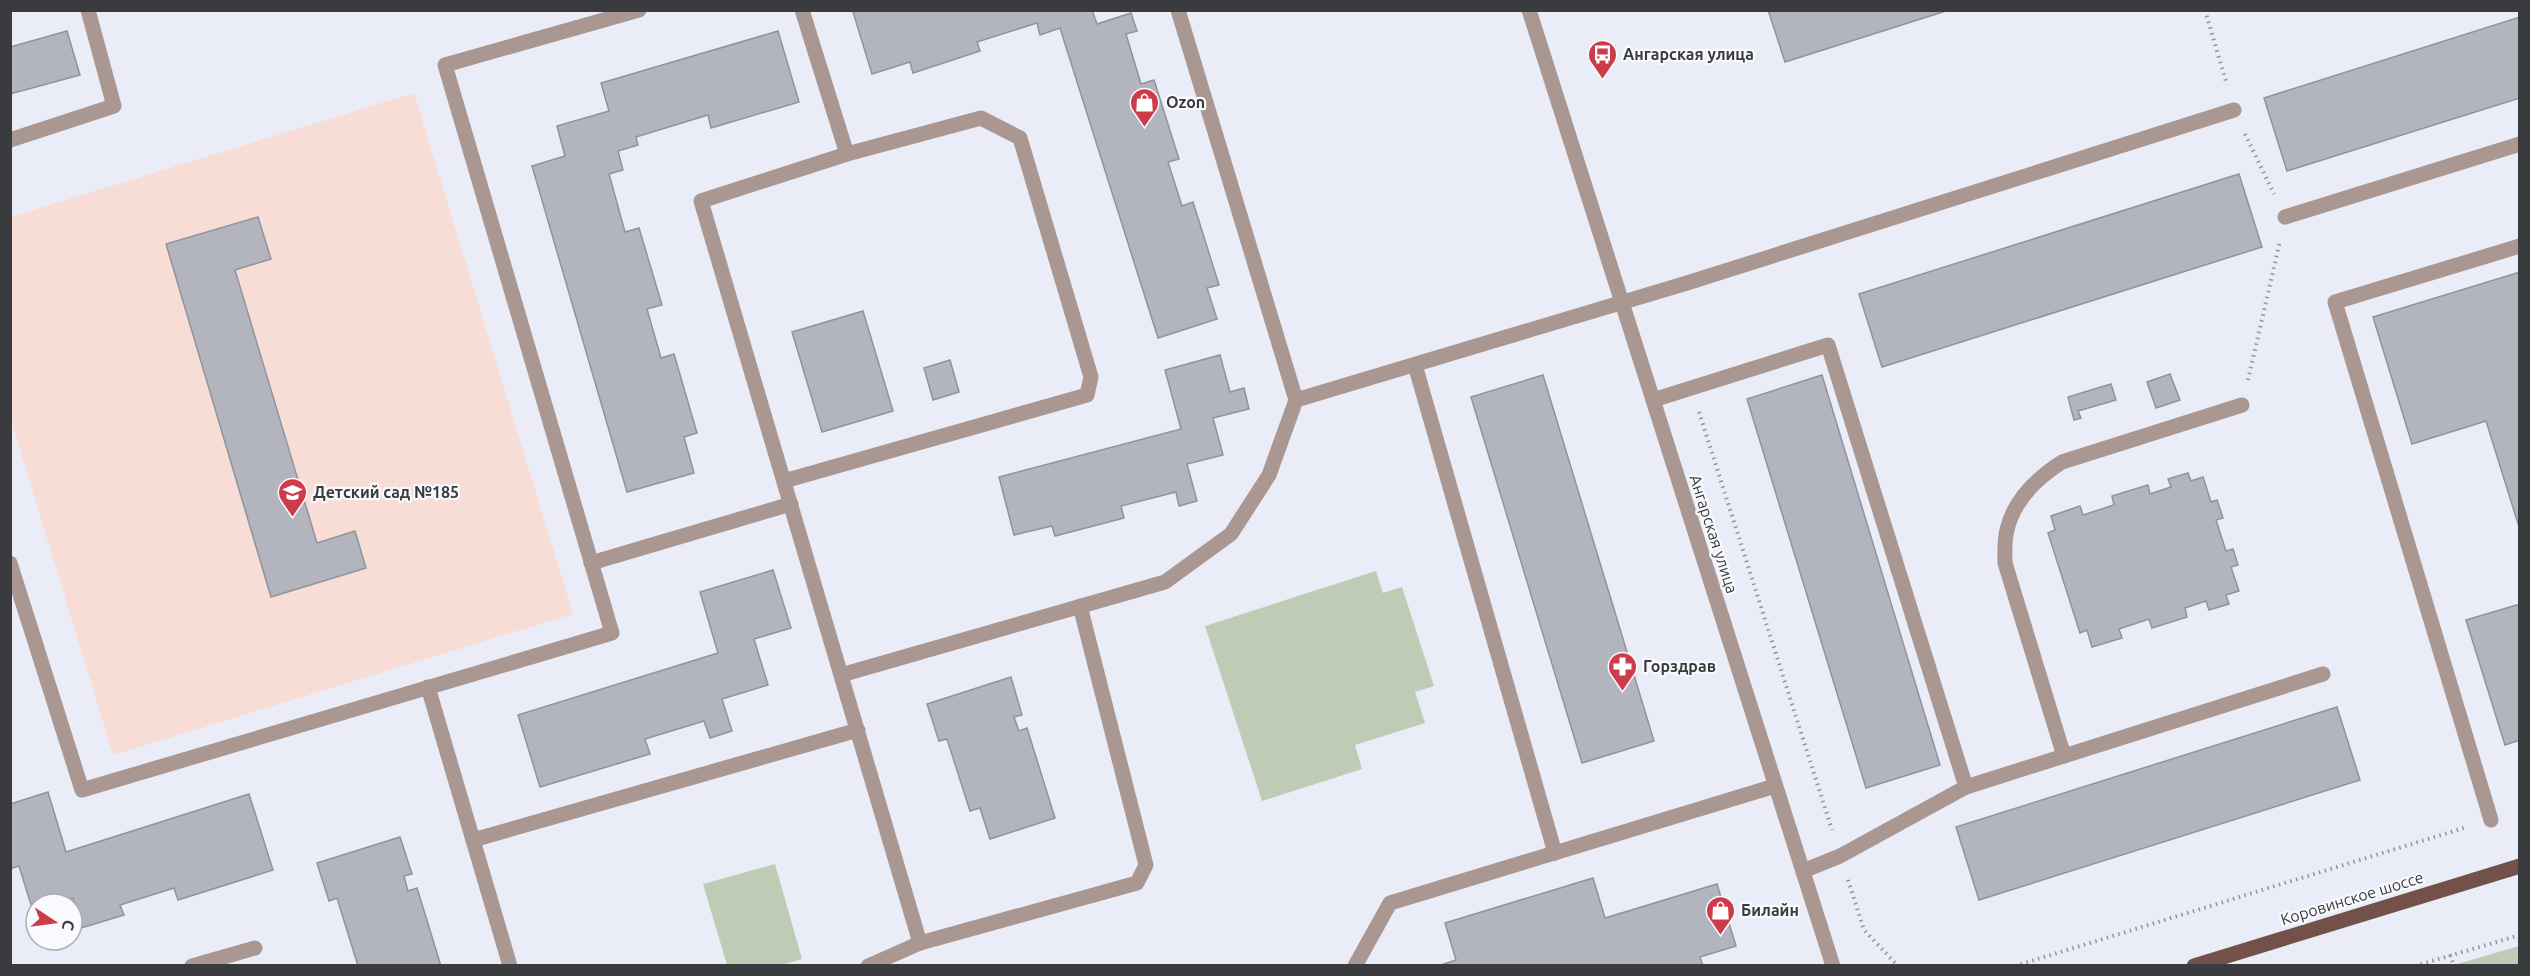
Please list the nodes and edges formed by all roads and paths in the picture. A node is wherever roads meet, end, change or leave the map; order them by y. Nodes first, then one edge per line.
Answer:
1 (88, 10) edge
2 (639, 10) edge
3 (802, 10) edge
4 (1178, 10) edge
5 (1529, 10) edge
6 (2234, 110) dead end
7 (10, 140) edge
8 (2520, 144) edge
9 (847, 154) junction
10 (2285, 217) joint
11 (2520, 246) edge
12 (1622, 303) junction
13 (1415, 365) junction
14 (1691, 388) junction
15 (1296, 400) junction
16 (1653, 400) junction
17 (2242, 405) joint
18 (784, 481) junction
19 (791, 504) junction
20 (591, 562) junction
21 (10, 563) edge
22 (1080, 606) junction
23 (2323, 674) dead end
24 (841, 675) junction
25 (428, 687) junction
26 (858, 730) junction
27 (2064, 756) junction
28 (1775, 786) junction
29 (1966, 787) junction
30 (2491, 820) joint
31 (473, 840) junction
32 (1555, 853) junction
33 (1840, 856) junction
34 (2520, 866) edge
35 (1803, 871) junction
36 (2520, 935) edge
37 (920, 943) junction
38 (255, 948) dead end
39 (2450, 955) junction
40 (192, 966) edge
41 (510, 966) edge
42 (868, 966) edge
43 (1355, 966) edge
44 (1833, 966) edge
45 (1898, 966) edge
46 (2015, 966) edge
47 (2194, 966) edge
48 (2415, 966) edge
49 (2454, 966) edge

1 - 7 street
2 - 20 street
3 - 9 street
4 - 15 street
5 - 12 street, Ангарская улица
6 - 12 street
8 - 10 street
9 - 18 street
9 - 18 street
10 - 17 path
11 - 30 street
12 - 13 street
12 - 16 street, Ангарская улица
13 - 15 street
13 - 32 street
14 - 16 street
14 - 29 street
14 - 33 path
15 - 22 street
16 - 28 street, Ангарская улица
17 - 27 street
18 - 19 street
19 - 20 street
19 - 24 street
20 - 25 street
21 - 25 street
22 - 24 street
22 - 37 street
23 - 27 street
24 - 26 street
25 - 31 street
26 - 31 street
26 - 37 street
27 - 29 street
28 - 32 street
28 - 35 street, Ангарская улица
29 - 33 street
30 - 46 path
31 - 41 street
32 - 43 street
33 - 35 street
33 - 45 path
34 - 47 main road, Коровинское шоссе
35 - 44 street, Ангарская улица
36 - 39 path
37 - 42 street
38 - 40 street
39 - 48 path
39 - 49 path

